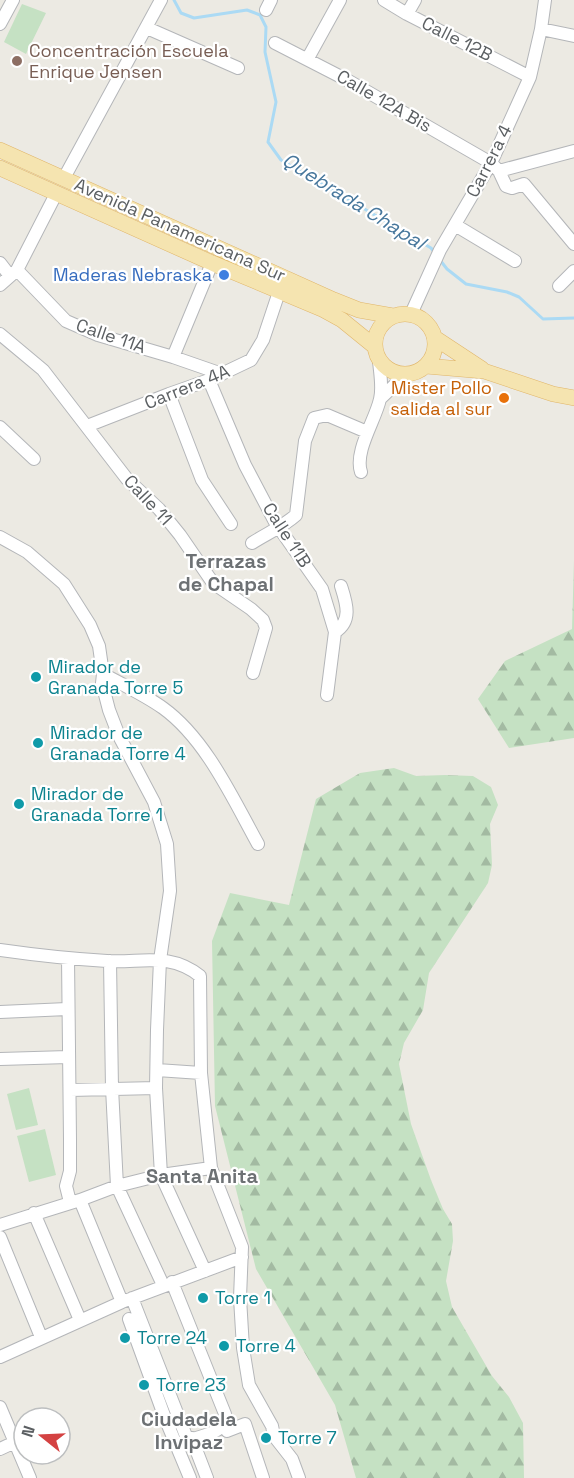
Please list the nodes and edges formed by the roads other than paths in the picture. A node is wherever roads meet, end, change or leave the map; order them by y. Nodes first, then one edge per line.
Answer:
1 (13, 0) edge
2 (160, 0) edge
3 (340, 0) edge
4 (384, 0) edge
5 (415, 0) edge
6 (545, 0) edge
7 (407, 14) junction
8 (0, 24) edge
9 (147, 28) junction
10 (541, 29) junction
11 (574, 36) edge
12 (275, 43) dead end
13 (308, 58) junction
14 (238, 68) dead end
15 (530, 77) junction
16 (0, 150) edge
17 (574, 151) edge
18 (495, 167) junction
19 (0, 168) edge
20 (64, 178) junction
21 (56, 194) junction
22 (456, 225) junction
23 (574, 244) edge
24 (515, 261) dead end
25 (0, 263) edge
26 (212, 263) junction
27 (574, 271) edge
28 (14, 273) junction
29 (0, 285) edge
30 (558, 286) dead end
31 (279, 292) junction
32 (411, 314) junction
33 (393, 316) junction
34 (0, 335) edge
35 (435, 338) junction
36 (377, 354) junction
37 (173, 357) junction
38 (426, 366) junction
39 (484, 371) junction
40 (222, 374) junction
41 (405, 375) junction
42 (209, 381) junction
43 (169, 394) junction
44 (381, 398) junction
45 (574, 398) edge
46 (87, 426) junction
47 (0, 427) edge
48 (368, 432) junction
49 (34, 459) dead end
50 (361, 472) dead end
51 (231, 524) dead end
52 (278, 526) junction
53 (0, 537) edge
54 (252, 543) dead end
55 (341, 586) dead end
56 (335, 632) junction
57 (253, 673) dead end
58 (103, 674) junction
59 (327, 695) dead end
60 (258, 844) dead end
61 (0, 950) edge
62 (68, 958) junction
63 (160, 960) junction
64 (110, 961) junction
65 (67, 1009) junction
66 (0, 1012) edge
67 (68, 1057) junction
68 (0, 1059) edge
69 (157, 1070) junction
70 (201, 1073) junction
71 (112, 1088) junction
72 (156, 1088) junction
73 (70, 1090) junction
74 (211, 1168) junction
75 (161, 1175) junction
76 (117, 1186) junction
77 (75, 1201) junction
78 (34, 1213) junction
79 (0, 1225) edge
80 (0, 1237) edge
81 (242, 1257) junction
82 (205, 1271) junction
83 (168, 1284) junction
84 (127, 1300) junction
85 (129, 1318) dead end
86 (80, 1320) junction
87 (41, 1337) junction
88 (0, 1356) edge
89 (0, 1407) edge
90 (225, 1422) junction
91 (12, 1435) edge
92 (192, 1439) junction
93 (190, 1478) edge
94 (207, 1478) edge
95 (263, 1478) edge
96 (298, 1478) edge

1 - 8 street
2 - 9 street
3 - 13 street
4 - 7 street, Calle 12B
5 - 7 street
6 - 10 street, Carrera 4
7 - 15 street, Calle 12B
9 - 14 street
9 - 20 street
10 - 11 street
10 - 15 street, Carrera 4
12 - 13 street, Calle 12A Bis
13 - 18 street, Calle 12A Bis
15 - 18 street, Carrera 4
16 - 20 main road, Avenida Panamericana Sur
17 - 18 street
18 - 22 street, Carrera 4
18 - 23 street, Calle 12A Bis
19 - 21 main road, Avenida Panamericana Sur
20 - 33 main road, Avenida Panamericana Sur
21 - 26 main road, Avenida Panamericana Sur
21 - 28 street
22 - 24 street
22 - 32 street, Carrera 4
25 - 28 street, Calle 11A
26 - 31 main road, Avenida Panamericana Sur
26 - 37 street
27 - 30 street
28 - 29 street
28 - 37 street, Calle 11A
31 - 36 main road, Avenida Panamericana Sur
31 - 40 street, Carrera 4A
32 - 33 main road
32 - 35 main road
33 - 36 main road
34 - 46 street, Calle 11
35 - 38 main road
35 - 39 main road
36 - 41 main road
36 - 44 street
37 - 40 street, Calle 11A
38 - 39 main road
38 - 41 main road
39 - 45 main road
40 - 42 street, Carrera 4A
41 - 44 street
42 - 43 street, Carrera 4A
42 - 52 street, Calle 11B
43 - 46 street, Carrera 4A
43 - 51 street
44 - 48 street
46 - 57 street, Calle 11
47 - 49 street
48 - 50 street
48 - 52 street
52 - 54 street
52 - 56 street, Calle 11B
53 - 58 street
55 - 56 street
56 - 59 street, Calle 11B
58 - 60 street
58 - 63 street
61 - 62 street
62 - 64 street
62 - 65 street
63 - 64 street
63 - 69 street
63 - 70 street
64 - 71 street
65 - 66 street
65 - 67 street
67 - 68 street
67 - 73 street
69 - 70 street
69 - 72 street
70 - 74 street
71 - 72 street
71 - 73 street
71 - 76 street
72 - 75 street
73 - 77 street
74 - 75 street
74 - 81 street
75 - 76 street
75 - 82 street
76 - 77 street
76 - 83 street
77 - 78 street
77 - 84 street
78 - 79 street
78 - 86 street
80 - 87 street
81 - 82 street
81 - 96 street
82 - 83 street
83 - 84 street
83 - 90 street
84 - 86 street
84 - 92 street
85 - 93 street
86 - 87 street
87 - 88 street
89 - 91 street
90 - 92 street
90 - 95 street
92 - 94 street

